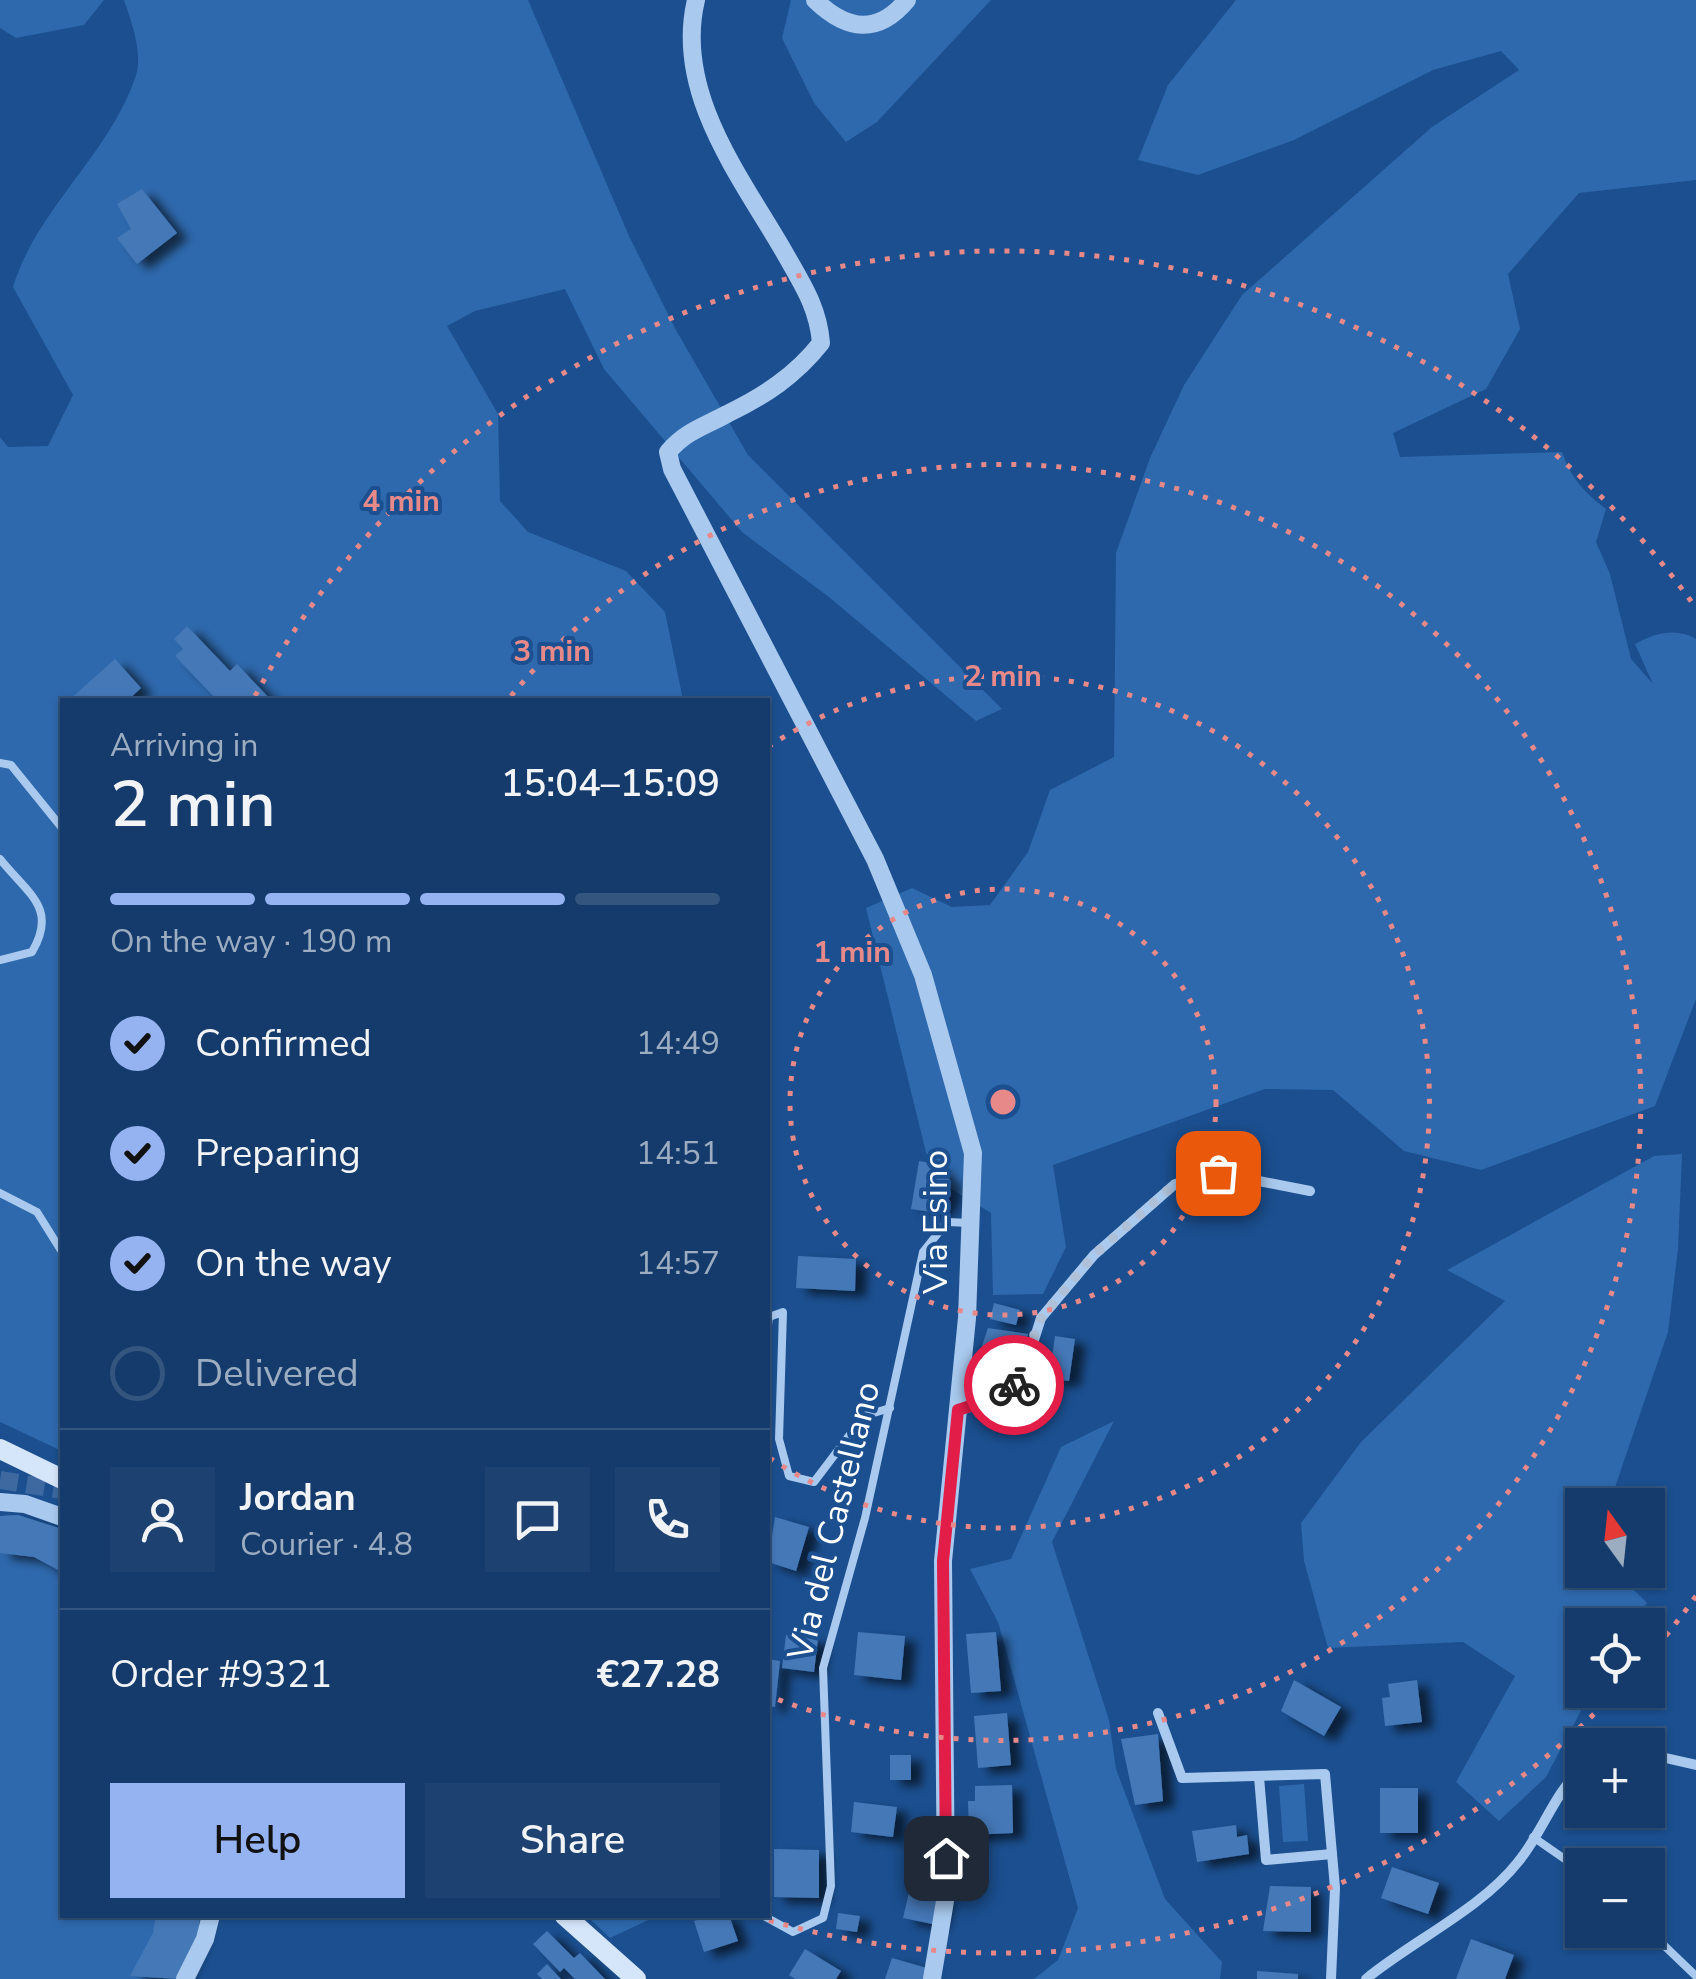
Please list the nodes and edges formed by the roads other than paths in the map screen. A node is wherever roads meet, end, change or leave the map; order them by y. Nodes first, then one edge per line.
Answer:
1 (696, 0) edge
2 (816, 0) edge
3 (906, 0) edge
4 (0, 762) edge
5 (60, 826) edge
6 (0, 859) edge
7 (0, 960) edge
8 (1310, 1191) dead end
9 (0, 1193) edge
10 (970, 1223) junction
11 (60, 1249) edge
12 (770, 1317) edge
13 (890, 1408) junction
14 (958, 1410) junction
15 (0, 1449) edge
16 (60, 1478) edge
17 (0, 1502) edge
18 (60, 1517) edge
19 (1158, 1713) dead end
20 (1665, 1758) edge
21 (1696, 1765) edge
22 (1259, 1777) junction
23 (1565, 1784) edge
24 (1533, 1836) junction
25 (1332, 1854) junction
26 (1565, 1860) edge
27 (210, 1918) edge
28 (567, 1918) edge
29 (767, 1918) edge
30 (1665, 1946) edge
31 (1696, 1976) edge
32 (185, 1979) edge
33 (636, 1979) edge
34 (932, 1979) edge
35 (1331, 1979) edge
36 (1366, 1979) edge

1 - 10 street, Via Esino
2 - 3 street
4 - 5 lane
6 - 7 lane
8 - 14 street
9 - 11 lane
10 - 13 lane, Via del Castellano
10 - 14 street, Via Esino
12 - 13 lane
13 - 29 lane, Via del Castellano
14 - 34 street, Via Esino
15 - 16 main road
17 - 18 street
19 - 22 street
20 - 21 street
22 - 25 street
22 - 25 street
23 - 24 street
24 - 26 lane
24 - 36 street
25 - 35 street
27 - 32 street
28 - 33 main road
30 - 31 lane

